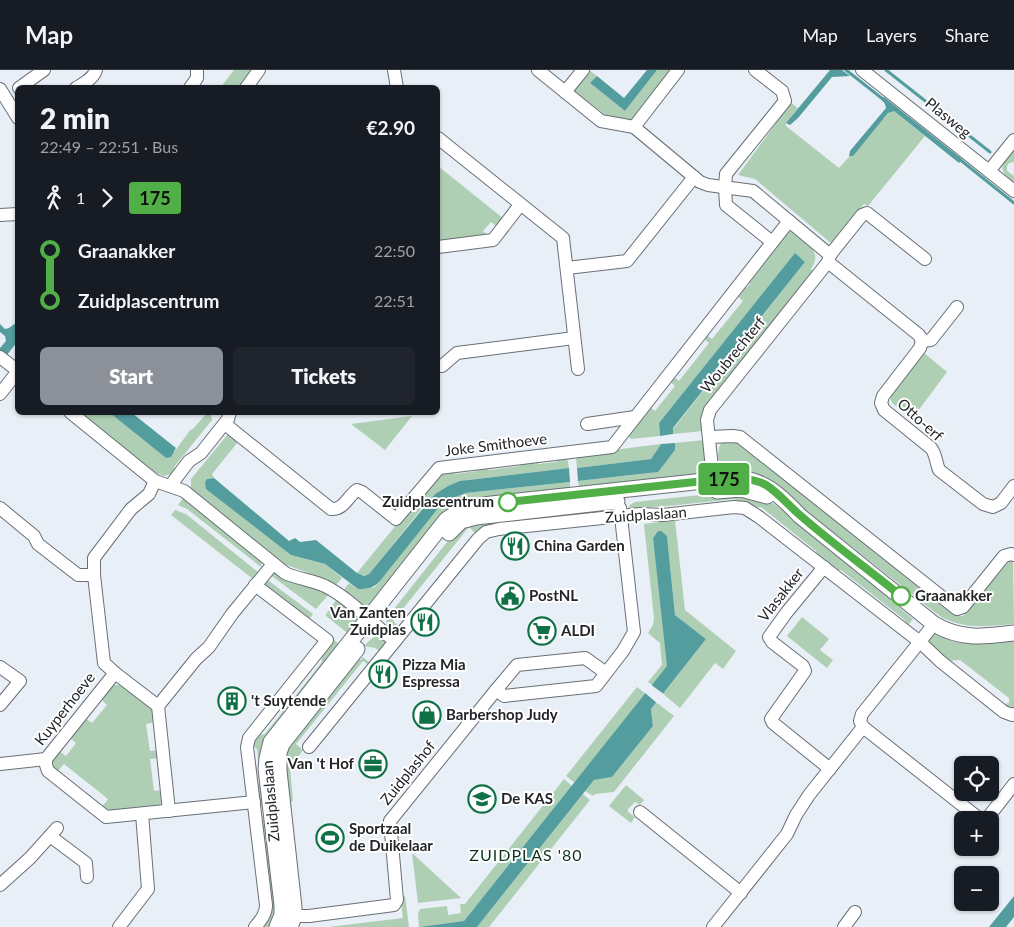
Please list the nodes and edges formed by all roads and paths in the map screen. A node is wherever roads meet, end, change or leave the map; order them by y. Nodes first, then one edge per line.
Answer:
1 (44, 70) edge
2 (96, 70) edge
3 (197, 70) edge
4 (259, 70) edge
5 (394, 70) edge
6 (538, 70) edge
7 (583, 70) edge
8 (678, 70) edge
9 (754, 70) edge
10 (862, 70) edge
11 (22, 85) edge
12 (81, 85) edge
13 (192, 85) edge
14 (248, 85) edge
15 (396, 85) edge
16 (15, 89) edge
17 (565, 92) junction
18 (3, 93) edge
19 (15, 113) edge
20 (634, 128) junction
21 (440, 140) edge
22 (1014, 140) edge
23 (989, 172) junction
24 (694, 177) junction
25 (725, 187) junction
26 (1014, 191) edge
27 (520, 205) junction
28 (15, 214) edge
29 (0, 215) edge
30 (789, 221) junction
31 (772, 242) junction
32 (440, 247) edge
33 (829, 259) junction
34 (925, 259) dead end
35 (567, 268) junction
36 (957, 307) dead end
37 (574, 338) junction
38 (922, 341) junction
39 (11, 365) edge
40 (440, 366) edge
41 (578, 369) dead end
42 (0, 394) edge
43 (74, 415) edge
44 (228, 418) edge
45 (635, 418) junction
46 (587, 424) dead end
47 (709, 437) junction
48 (155, 481) junction
49 (170, 486) junction
50 (713, 486) junction
51 (1014, 486) edge
52 (619, 502) junction
53 (0, 508) edge
54 (1014, 554) edge
55 (273, 564) junction
56 (824, 567) junction
57 (94, 575) junction
58 (255, 585) junction
59 (372, 623) junction
60 (934, 624) junction
61 (1014, 633) edge
62 (394, 641) junction
63 (920, 642) junction
64 (0, 667) edge
65 (115, 673) junction
66 (606, 673) junction
67 (496, 690) junction
68 (0, 705) edge
69 (158, 706) junction
70 (1013, 717) edge
71 (863, 727) junction
72 (308, 747) dead end
73 (46, 759) junction
74 (0, 764) edge
75 (830, 769) junction
76 (1014, 784) edge
77 (254, 802) junction
78 (170, 811) junction
79 (970, 811) edge
80 (993, 811) edge
81 (640, 812) dead end
82 (142, 814) junction
83 (87, 877) dead end
84 (0, 885) edge
85 (397, 891) joint
86 (741, 893) junction
87 (856, 912) dead end
88 (286, 922) edge
89 (119, 927) edge
90 (255, 927) edge
91 (713, 927) edge
92 (844, 927) edge

1 - 11 street
2 - 12 street
3 - 13 street
4 - 14 street
5 - 15 street
6 - 17 street
7 - 17 street
8 - 20 street
9 - 25 street
10 - 23 street, Plasweg
16 - 18 street
17 - 20 street
18 - 19 street
20 - 24 street
21 - 27 street
22 - 23 street
23 - 26 street, Plasweg
24 - 25 street
24 - 35 street
25 - 30 street
25 - 31 street
27 - 32 street
27 - 35 street
28 - 29 street
30 - 31 street
30 - 33 street
31 - 45 street
33 - 34 street, Woubrechterf
33 - 38 street
33 - 47 street, Woubrechterf
35 - 37 street
36 - 38 street, Otto-erf
37 - 40 street
37 - 41 street
38 - 51 street, Otto-erf
39 - 42 street
43 - 48 street
44 - 45 street, Joke Smithoeve
44 - 49 street
45 - 46 street
47 - 50 street, Woubrechterf
47 - 54 street
48 - 49 street
48 - 57 street
49 - 55 street
50 - 52 street, Zuidplaslaan
50 - 60 street, Zuidplaslaan
52 - 56 street, Zuidplaslaan
52 - 59 street, Zuidplaslaan
52 - 62 street, Zuidplaslaan
52 - 66 street
53 - 57 street
55 - 58 street
55 - 59 street
56 - 63 street, Zuidplaslaan
56 - 75 street, Vlasakker
57 - 65 street
58 - 69 street
58 - 77 street, Zuidplaslaan
59 - 62 street
59 - 88 street, Zuidplaslaan
60 - 61 street, Zuidplaslaan
60 - 63 street
62 - 72 street, Zuidplaslaan
63 - 70 street, Zuidplaslaan
63 - 71 street
64 - 68 street
65 - 69 street, Kuyperhoeve
65 - 73 street, Kuyperhoeve
66 - 67 street
66 - 67 street, Zuidplashof
67 - 85 street, Zuidplashof
69 - 78 street
71 - 75 street
71 - 79 street
73 - 74 street
73 - 82 street, Kuyperhoeve
75 - 86 street
76 - 80 street
77 - 78 street, Kuyperhoeve
77 - 90 street, Zuidplaslaan
78 - 82 street, Kuyperhoeve
81 - 86 street
82 - 89 street
83 - 84 street
85 - 88 street, Zuidplaslaan
86 - 91 street
87 - 92 street

